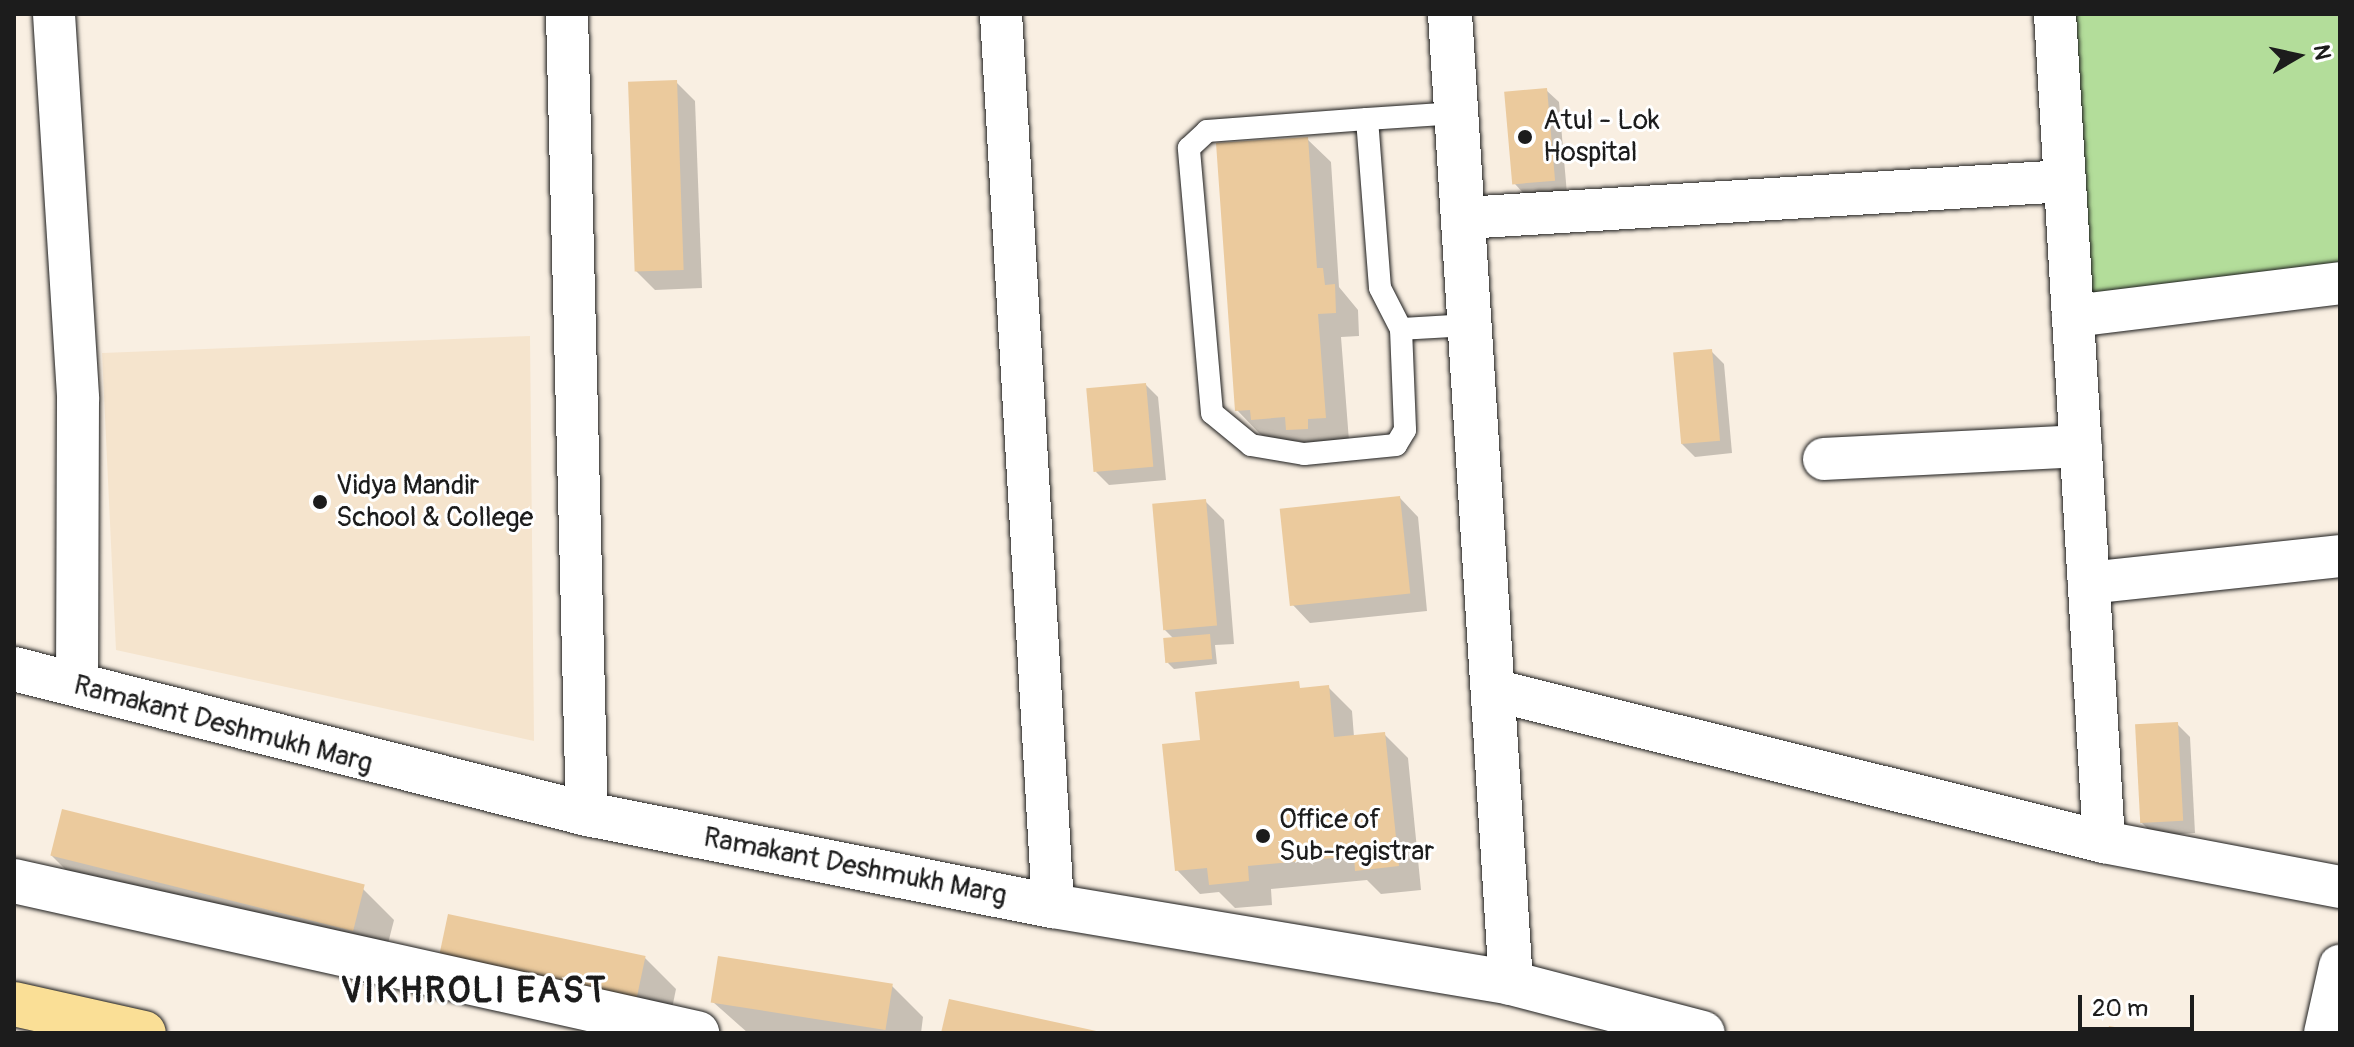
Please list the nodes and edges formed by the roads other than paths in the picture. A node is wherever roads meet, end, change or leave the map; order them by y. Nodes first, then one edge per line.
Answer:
1 (54, 14) edge
2 (567, 14) edge
3 (1001, 14) edge
4 (1450, 14) edge
5 (2055, 14) edge
6 (1457, 113) junction
7 (1367, 119) junction
8 (2065, 181) junction
9 (1464, 218) junction
10 (2340, 283) edge
11 (2073, 316) junction
12 (1471, 325) junction
13 (1401, 329) junction
14 (2081, 446) junction
15 (1824, 459) dead end
16 (2340, 556) edge
17 (2089, 583) junction
18 (16, 678) edge
19 (77, 685) junction
20 (1493, 690) junction
21 (587, 814) junction
22 (2104, 842) junction
23 (14, 881) edge
24 (2340, 887) edge
25 (1053, 906) junction
26 (2340, 966) edge
27 (1511, 983) junction
28 (14, 1004) edge
29 (144, 1033) edge
30 (697, 1033) edge
31 (1703, 1033) edge
32 (2325, 1033) edge

1 - 19 street
2 - 21 street
3 - 25 street
4 - 6 street
5 - 8 street
6 - 7 lane
6 - 9 street
7 - 13 lane
7 - 13 lane
8 - 9 street
8 - 11 street
9 - 12 street
10 - 11 street
11 - 14 street
12 - 13 lane
12 - 20 street
14 - 15 street
14 - 17 street
16 - 17 street
17 - 22 street
18 - 19 street, Ramakant Deshmukh Marg
19 - 21 street, Ramakant Deshmukh Marg
20 - 22 street
20 - 27 street
21 - 25 street, Ramakant Deshmukh Marg
22 - 24 street
23 - 30 street
25 - 27 street, Ramakant Deshmukh Marg
26 - 32 street
27 - 31 street, Ramakant Deshmukh Marg
28 - 29 highway

